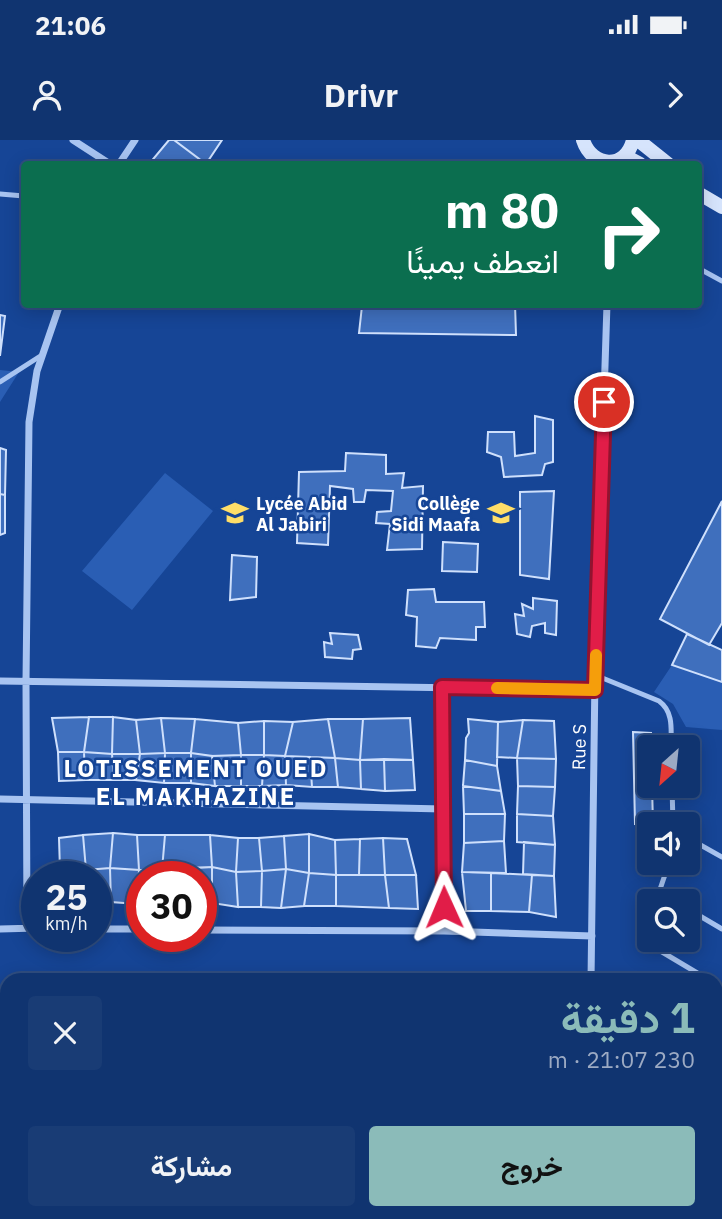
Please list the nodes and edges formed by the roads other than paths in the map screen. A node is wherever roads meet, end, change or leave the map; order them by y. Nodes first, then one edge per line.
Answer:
1 (73, 140) edge
2 (135, 140) edge
3 (583, 140) edge
4 (636, 140) edge
5 (622, 159) edge
6 (593, 160) edge
7 (105, 161) edge
8 (121, 161) edge
9 (664, 161) edge
10 (0, 194) edge
11 (702, 194) edge
12 (21, 196) edge
13 (722, 207) edge
14 (702, 270) edge
15 (722, 281) edge
16 (59, 308) edge
17 (607, 308) edge
18 (42, 355) junction
19 (0, 382) edge
20 (595, 675) junction
21 (0, 681) edge
22 (26, 681) junction
23 (442, 687) junction
24 (595, 690) junction
25 (671, 735) edge
26 (0, 799) edge
27 (27, 799) junction
28 (443, 809) junction
29 (700, 845) edge
30 (722, 857) edge
31 (27, 861) edge
32 (700, 916) edge
33 (21, 928) edge
34 (0, 929) edge
35 (722, 929) edge
36 (217, 930) edge
37 (444, 931) junction
38 (592, 936) junction
39 (662, 952) edge
40 (591, 973) edge
41 (697, 973) edge

1 - 7 street
2 - 8 street
3 - 6 street
4 - 5 street
4 - 9 street
10 - 12 lane
11 - 13 street
14 - 15 lane
16 - 18 street
17 - 20 street, Rue S
18 - 19 lane
18 - 22 street
20 - 24 street, Rue S
20 - 25 lane
21 - 22 street
22 - 23 street
22 - 27 street
23 - 24 street
23 - 28 street
24 - 38 street, Rue S
26 - 27 street
27 - 28 street
27 - 31 street
28 - 37 street
29 - 30 lane
32 - 35 lane
33 - 34 street
36 - 37 street
37 - 38 street
38 - 40 street, Rue S
39 - 41 lane

